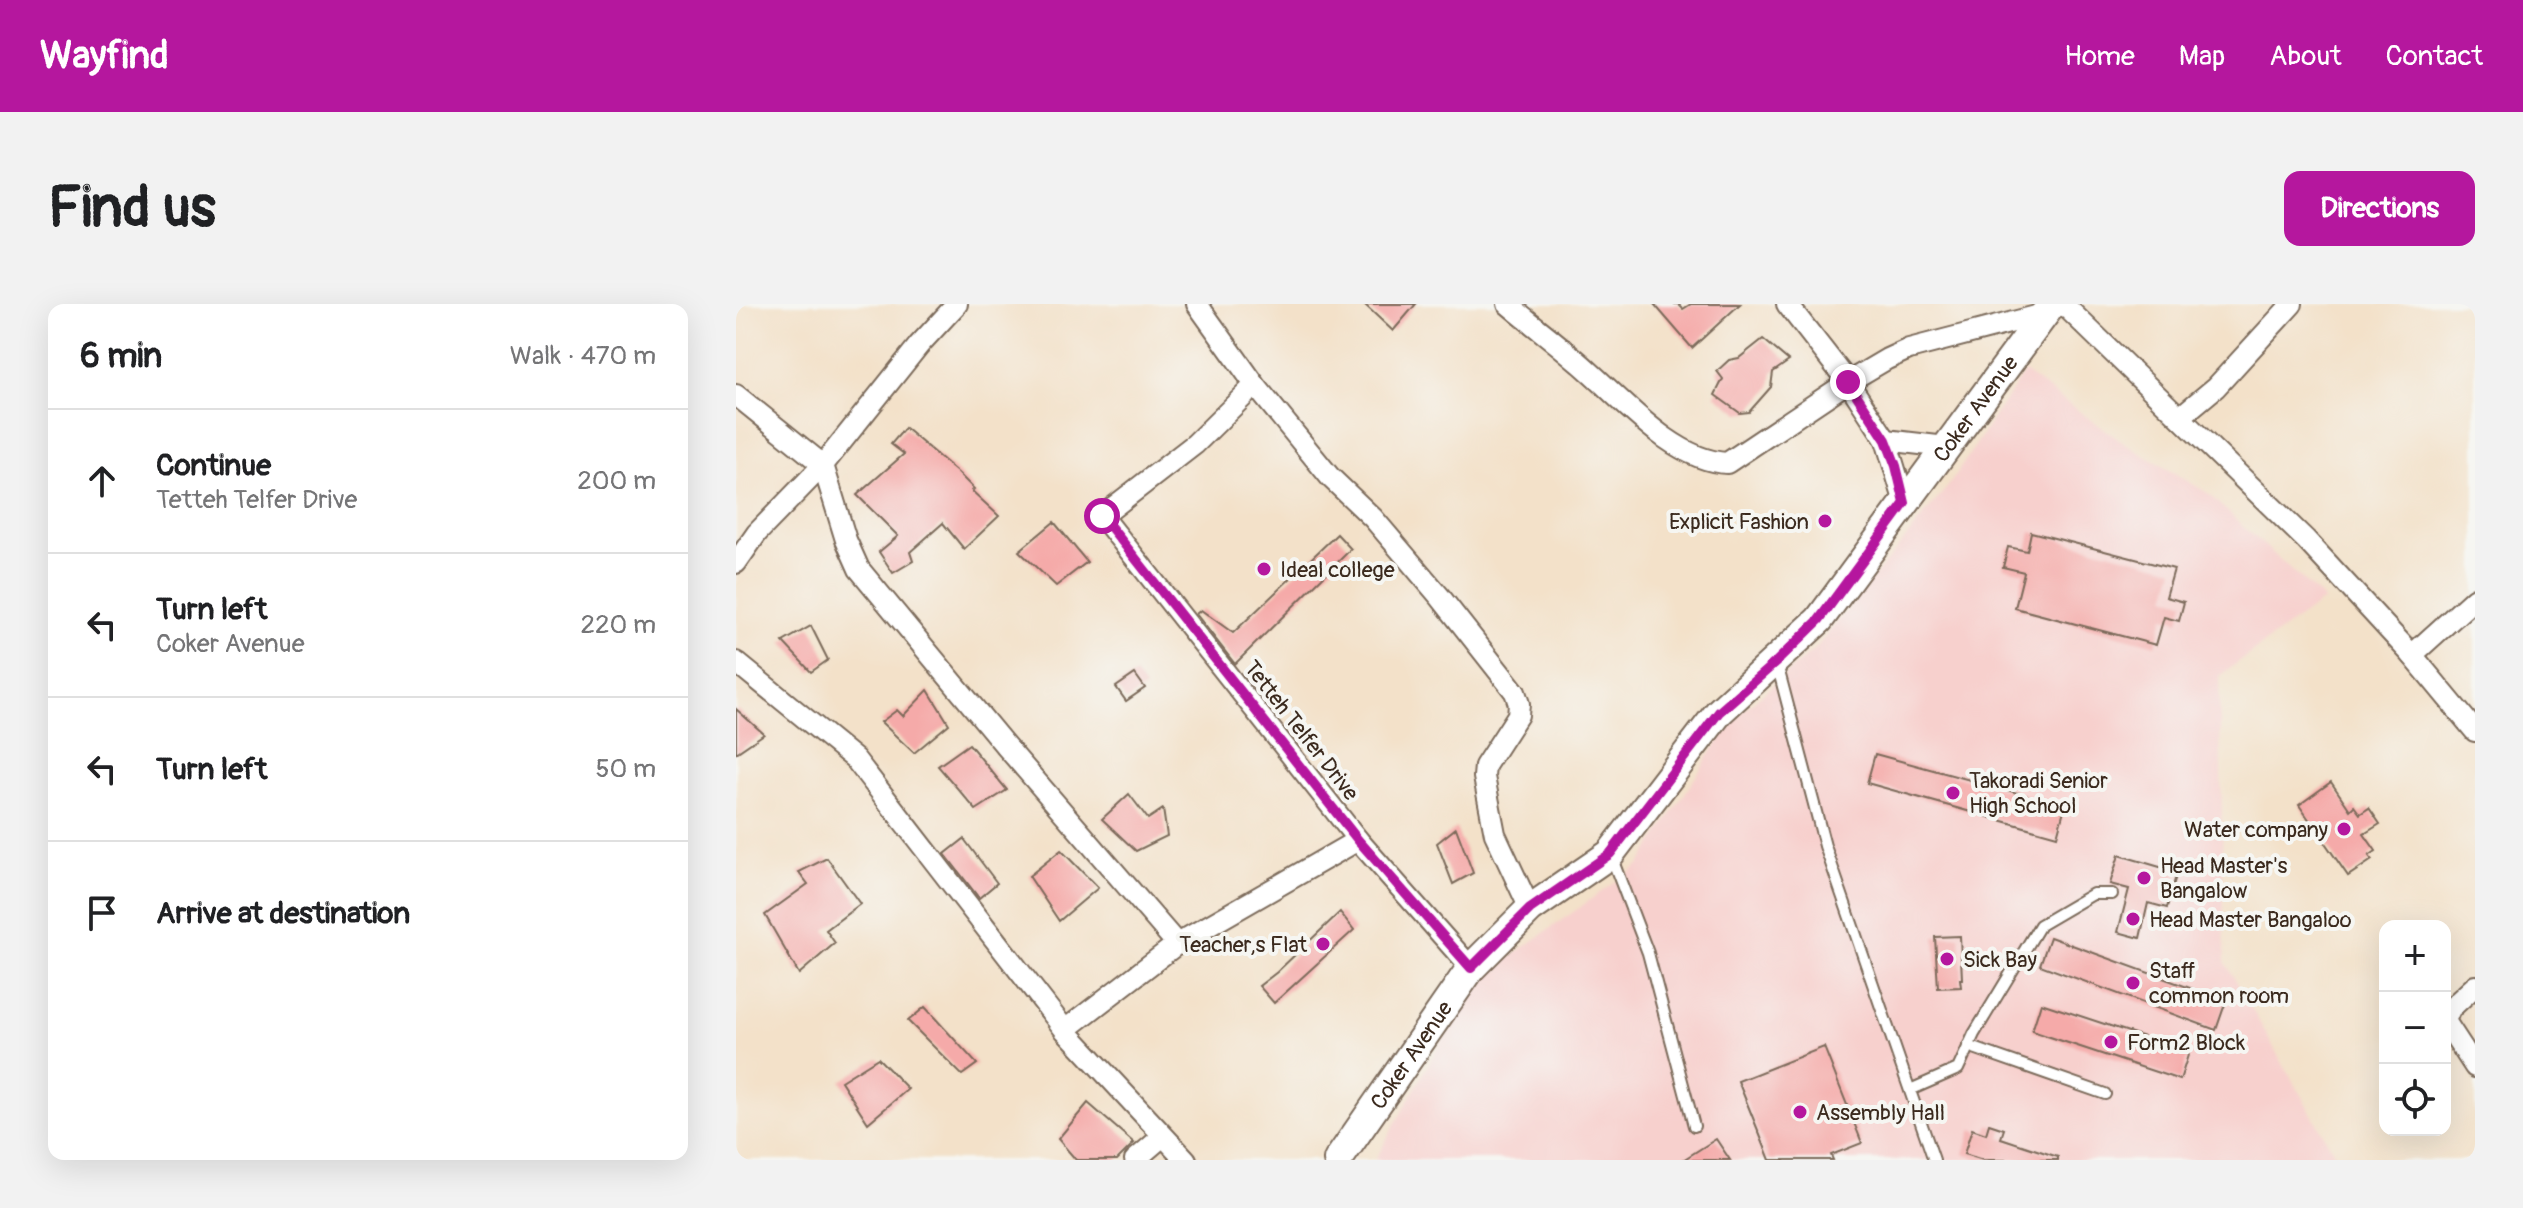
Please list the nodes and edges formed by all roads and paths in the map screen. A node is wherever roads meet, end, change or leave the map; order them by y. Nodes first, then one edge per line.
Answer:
1 (957, 304) edge
2 (1197, 304) edge
3 (1508, 304) edge
4 (1787, 304) edge
5 (2292, 304) edge
6 (2053, 307) edge
7 (1848, 382) junction
8 (1255, 385) junction
9 (736, 395) edge
10 (2180, 417) junction
11 (1886, 440) junction
12 (1946, 447) junction
13 (823, 465) junction
14 (1905, 503) junction
15 (736, 563) edge
16 (2475, 598) edge
17 (2412, 655) junction
18 (736, 662) edge
19 (1776, 662) junction
20 (2475, 731) edge
21 (1358, 840) junction
22 (1610, 854) junction
23 (2112, 894) dead end
24 (1530, 909) junction
25 (1177, 944) junction
26 (1471, 968) junction
27 (2475, 986) edge
28 (1065, 1030) junction
29 (1968, 1046) junction
30 (2475, 1067) edge
31 (1910, 1090) junction
32 (2105, 1094) dead end
33 (1694, 1126) dead end
34 (1163, 1136) junction
35 (1135, 1160) edge
36 (1186, 1160) edge
37 (1338, 1160) edge
38 (1934, 1160) edge

1 - 13 street
2 - 8 street
3 - 7 street
4 - 7 street
5 - 10 street
6 - 7 street
6 - 10 street
6 - 12 street, Coker Avenue
7 - 11 street
8 - 21 street, Tetteh Telfer Drive
8 - 24 street
9 - 13 street
10 - 17 street
11 - 12 street
11 - 14 street
12 - 14 street, Coker Avenue
13 - 15 street
13 - 25 street
14 - 19 street, Coker Avenue
16 - 17 street
17 - 20 street
18 - 28 street
19 - 22 street, Coker Avenue
19 - 31 lane
21 - 25 street
21 - 26 street, Tetteh Telfer Drive
22 - 24 street, Coker Avenue
22 - 33 lane
23 - 29 lane
24 - 26 street, Coker Avenue
25 - 28 street
26 - 37 street, Coker Avenue
27 - 30 street
28 - 34 street
29 - 31 lane
29 - 32 lane
31 - 38 lane
34 - 35 street
34 - 36 street

